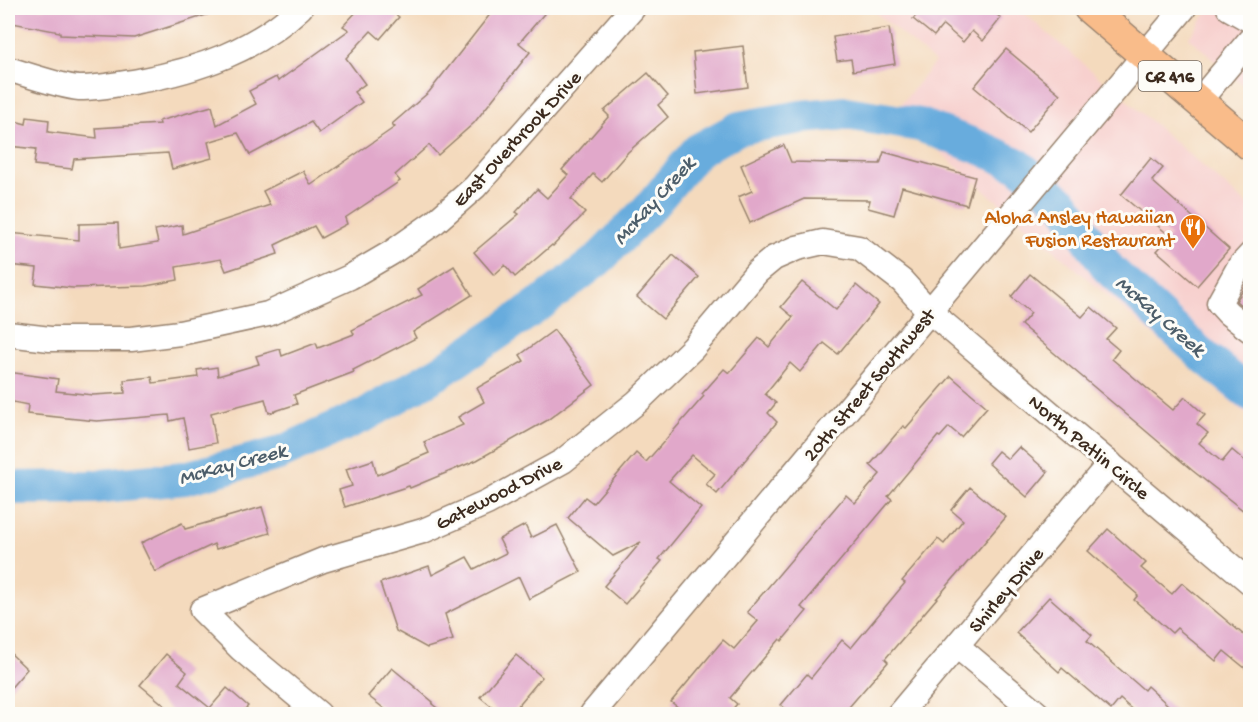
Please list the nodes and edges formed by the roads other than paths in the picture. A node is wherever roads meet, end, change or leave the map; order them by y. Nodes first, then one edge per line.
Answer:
1 (300, 8) edge
2 (633, 8) edge
3 (1089, 8) edge
4 (1184, 8) edge
5 (1229, 8) edge
6 (1251, 20) edge
7 (1145, 55) junction
8 (1246, 55) edge
9 (8, 69) edge
10 (1199, 101) junction
11 (1251, 145) edge
12 (1251, 255) edge
13 (929, 311) junction
14 (1251, 330) edge
15 (8, 334) edge
16 (1110, 463) junction
17 (1251, 582) edge
18 (957, 646) junction
19 (319, 714) edge
20 (592, 714) edge
21 (899, 714) edge
22 (1038, 714) edge

1 - 9 street
2 - 15 street, East Overbrook Drive
3 - 7 main road, CR 416
4 - 7 street, 20th Street Southwest
5 - 6 street
7 - 10 main road, CR 416
7 - 13 street, 20th Street Southwest
8 - 10 street
10 - 11 main road, CR 416
12 - 14 street
13 - 16 street, North Patlin Circle
13 - 19 street, Gatewood Drive
13 - 20 street, 20th Street Southwest
16 - 17 street, North Patlin Circle
16 - 18 street, Shirley Drive
18 - 21 street, Shirley Drive
18 - 22 street

